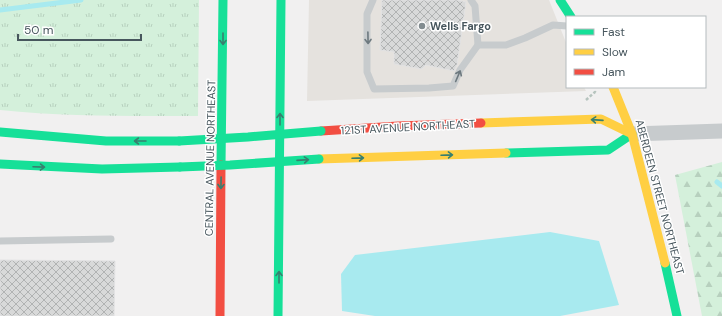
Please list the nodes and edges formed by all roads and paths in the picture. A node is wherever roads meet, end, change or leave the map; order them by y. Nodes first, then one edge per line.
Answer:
1 (224, 0) edge
2 (281, 0) edge
3 (367, 0) edge
4 (373, 0) edge
5 (471, 0) edge
6 (560, 0) edge
7 (367, 14) junction
8 (570, 16) edge
9 (566, 26) edge
10 (478, 45) junction
11 (613, 88) edge
12 (722, 131) edge
13 (0, 132) edge
14 (632, 134) junction
15 (0, 164) edge
16 (111, 239) dead end
17 (0, 241) edge
18 (220, 316) edge
19 (278, 316) edge
20 (677, 316) edge

1 -> 18 main road, CENTRAL AVENUE NORTHEAST
19 -> 2 main road
3 - 7 lane
4 - 7 lane
5 - 10 lane
6 - 8 main road
7 -> 10 lane
9 - 10 lane
11 - 14 main road, ABERDEEN STREET NORTHEAST
12 - 14 street, 121ST AVENUE NORTHEAST
14 -> 13 main road, 121ST AVENUE NORTHEAST, bridge
15 -> 14 main road, bridge
14 - 20 main road, ABERDEEN STREET NORTHEAST
16 - 17 lane

